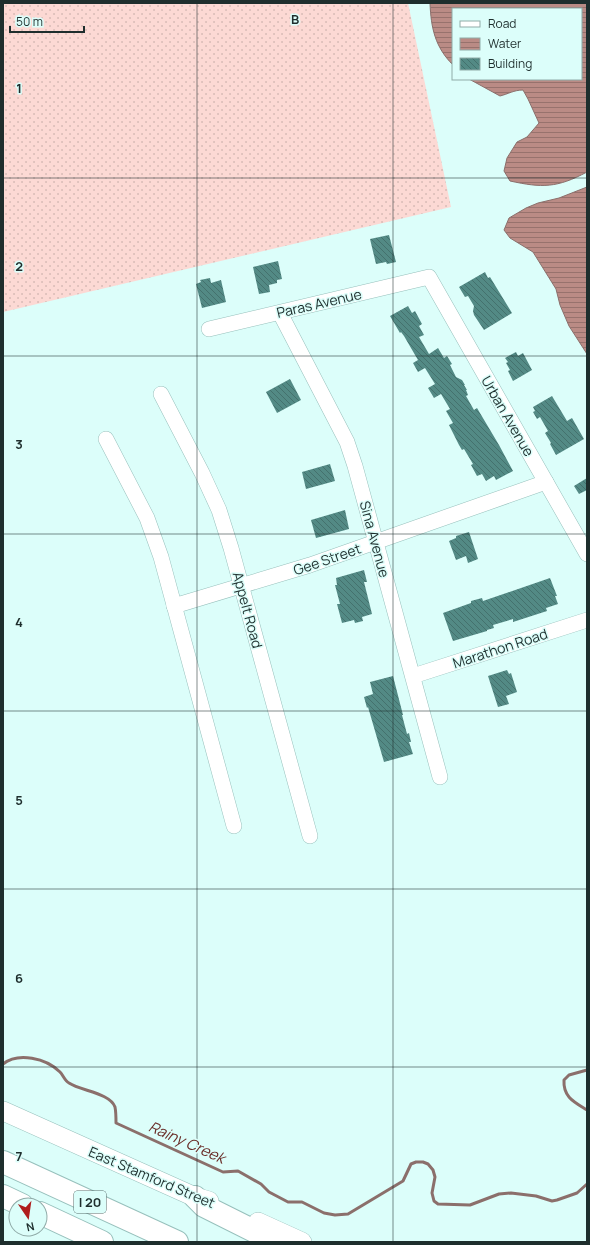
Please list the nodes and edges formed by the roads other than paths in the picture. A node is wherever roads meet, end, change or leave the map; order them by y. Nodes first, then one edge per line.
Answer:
1 (429, 277) joint
2 (280, 312) junction
3 (209, 329) dead end
4 (161, 394) dead end
5 (106, 439) dead end
6 (546, 482) junction
7 (376, 542) junction
8 (587, 554) edge
9 (241, 587) junction
10 (174, 606) junction
11 (587, 620) edge
12 (413, 676) junction
13 (440, 777) dead end
14 (234, 826) dead end
15 (310, 836) dead end
16 (3, 1111) edge
17 (3, 1162) edge
18 (195, 1197) junction
19 (48, 1217) edge
20 (102, 1242) edge
21 (177, 1242) edge
22 (276, 1242) edge
23 (302, 1242) edge

1 - 2 street, Paras Avenue
1 - 6 street, Urban Avenue
2 - 3 street, Paras Avenue
2 - 7 street, Sina Avenue
4 - 9 street, Appelt Road
5 - 10 street
6 - 7 street, Gee Street
6 - 8 street, Urban Avenue
7 - 9 street, Gee Street
7 - 12 street, Sina Avenue
9 - 10 street, Gee Street
9 - 15 street, Appelt Road
10 - 14 street
11 - 12 street, Marathon Road
12 - 13 street, Sina Avenue
16 - 18 main road, East Stamford Street
17 - 21 highway, I 20
18 - 22 highway
18 - 23 main road, East Stamford Street
19 - 20 highway, I 20

